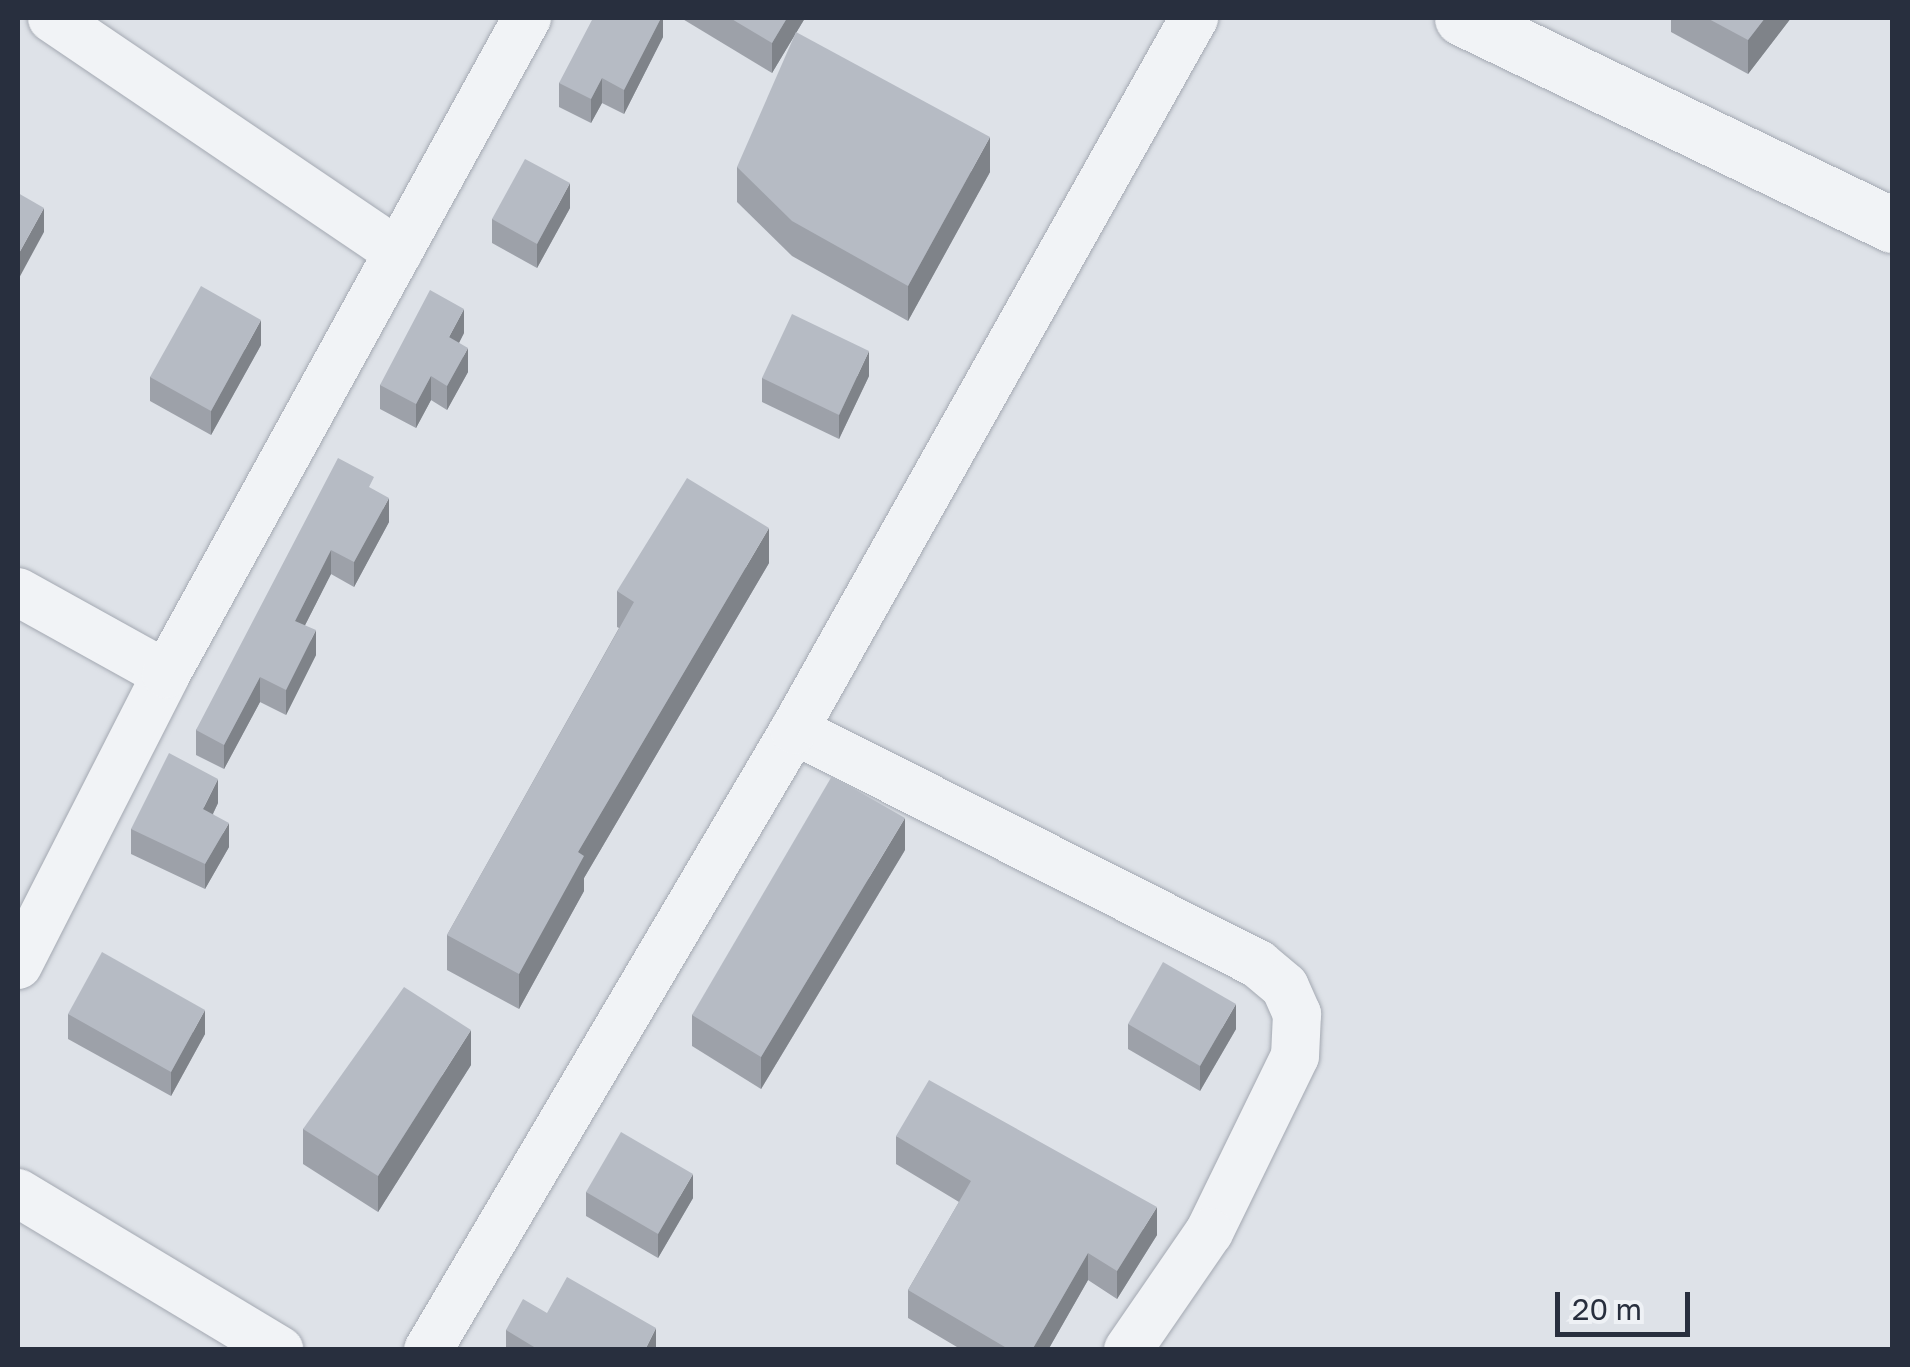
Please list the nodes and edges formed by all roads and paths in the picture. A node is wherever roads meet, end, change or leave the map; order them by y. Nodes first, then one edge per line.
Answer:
1 (52, 18) edge
2 (527, 18) edge
3 (1194, 18) edge
4 (1462, 18) edge
5 (1892, 225) edge
6 (398, 252) junction
7 (18, 592) edge
8 (166, 674) junction
9 (794, 730) junction
10 (18, 965) edge
11 (18, 1193) edge
12 (278, 1350) edge
13 (428, 1350) edge
14 (1128, 1350) edge

1 - 6 street
2 - 6 street
3 - 9 street
4 - 5 street
6 - 8 street
7 - 8 street
8 - 10 street
9 - 13 street
9 - 14 street
11 - 12 street

